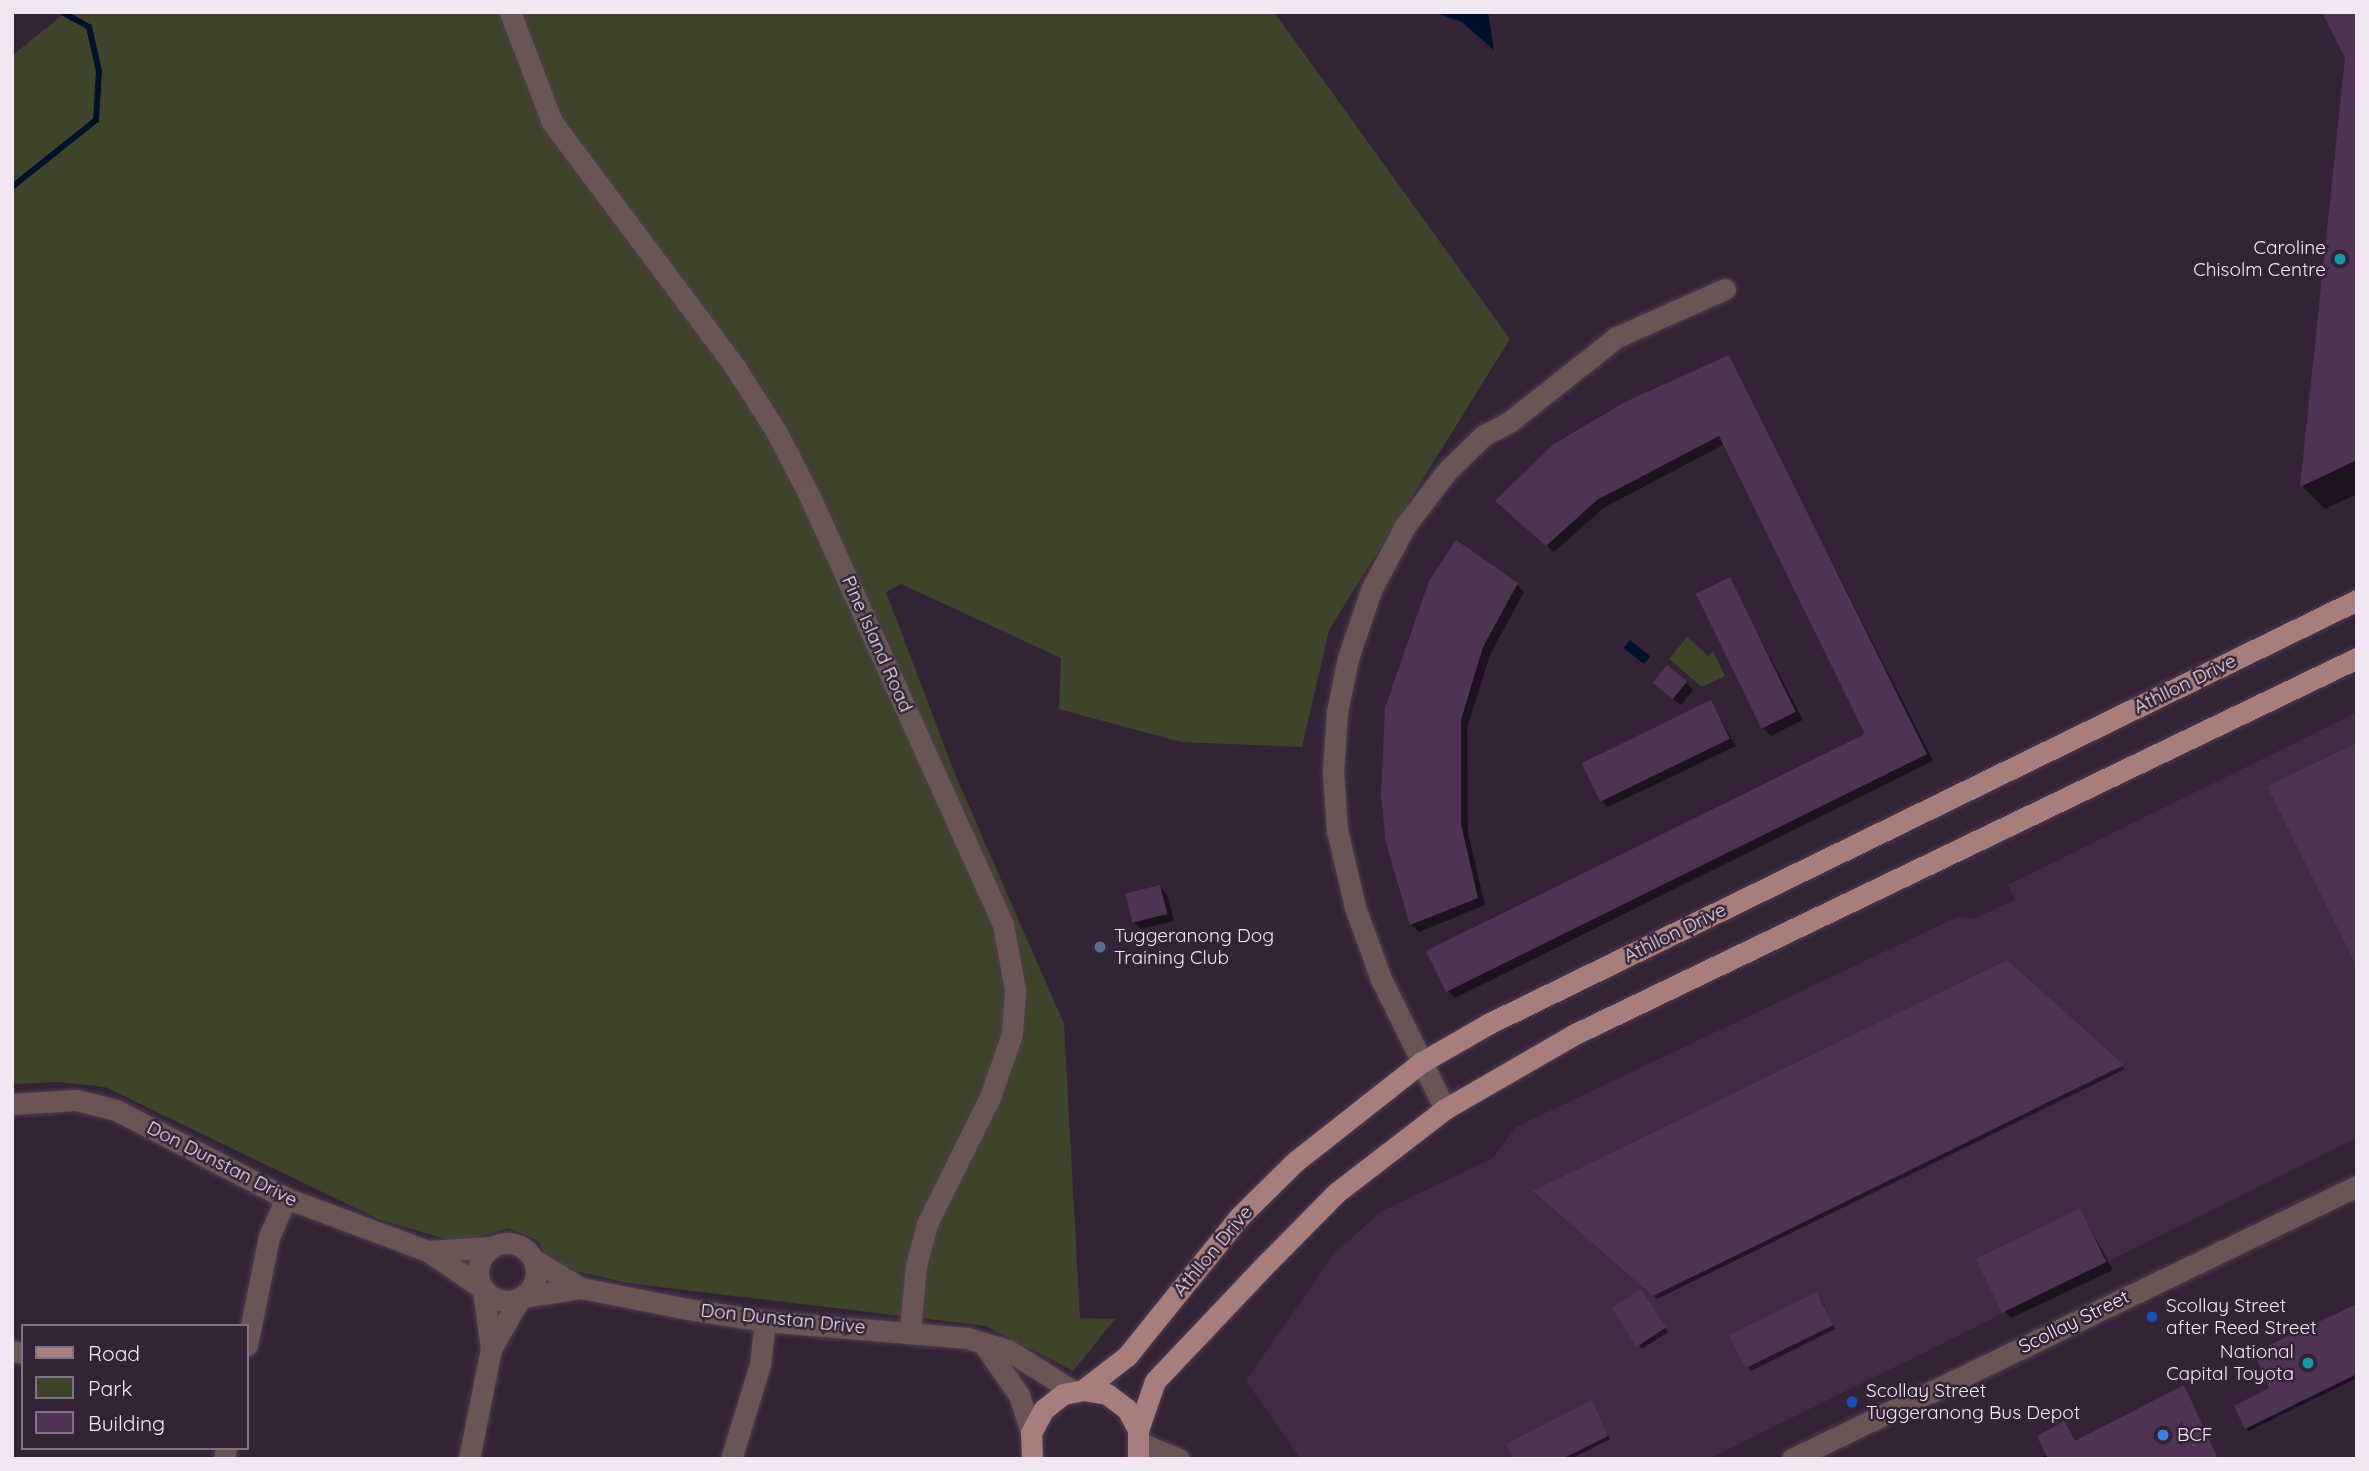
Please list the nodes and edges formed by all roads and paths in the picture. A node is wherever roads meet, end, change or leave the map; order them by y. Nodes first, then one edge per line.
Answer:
1 (510, 12) edge
2 (1725, 289) dead end
3 (2357, 600) edge
4 (2357, 607) edge
5 (2328, 615) junction
6 (2357, 658) edge
7 (1422, 1062) junction
8 (12, 1104) edge
9 (1445, 1109) junction
10 (2357, 1186) edge
11 (286, 1198) junction
12 (491, 1247) junction
13 (428, 1251) junction
14 (534, 1259) junction
15 (581, 1288) junction
16 (483, 1289) junction
17 (521, 1298) junction
18 (765, 1321) junction
19 (910, 1331) junction
20 (248, 1340) edge
21 (985, 1346) junction
22 (491, 1349) junction
23 (1078, 1390) junction
24 (1031, 1433) junction
25 (1139, 1444) edge
26 (469, 1459) edge
27 (731, 1459) edge
28 (1032, 1459) edge
29 (1179, 1459) edge
30 (1792, 1459) edge

1 - 19 street, Pine Island Road
2 - 7 street
3 - 5 main road, Athllon Drive
4 - 5 main road
5 - 7 main road, Athllon Drive
6 - 9 main road
7 - 9 street
7 - 23 main road, Athllon Drive
8 - 11 street, Don Dunstan Drive
9 - 25 main road
10 - 30 street, Scollay Street
11 - 13 street, Don Dunstan Drive
11 - 20 street
12 - 13 street, Don Dunstan Drive
12 - 14 street
12 - 16 street
13 - 16 street, Don Dunstan Drive
14 - 15 street, Don Dunstan Drive
14 - 17 street
15 - 17 street, Don Dunstan Drive
15 - 18 street, Don Dunstan Drive
16 - 17 street
16 - 22 street
17 - 22 street
18 - 19 street, Don Dunstan Drive
18 - 27 street
19 - 21 street, Don Dunstan Drive
21 - 23 street, Don Dunstan Drive
21 - 24 street
22 - 26 street
23 - 24 main road, Athllon Drive
23 - 25 main road
24 - 28 main road
25 - 29 street

